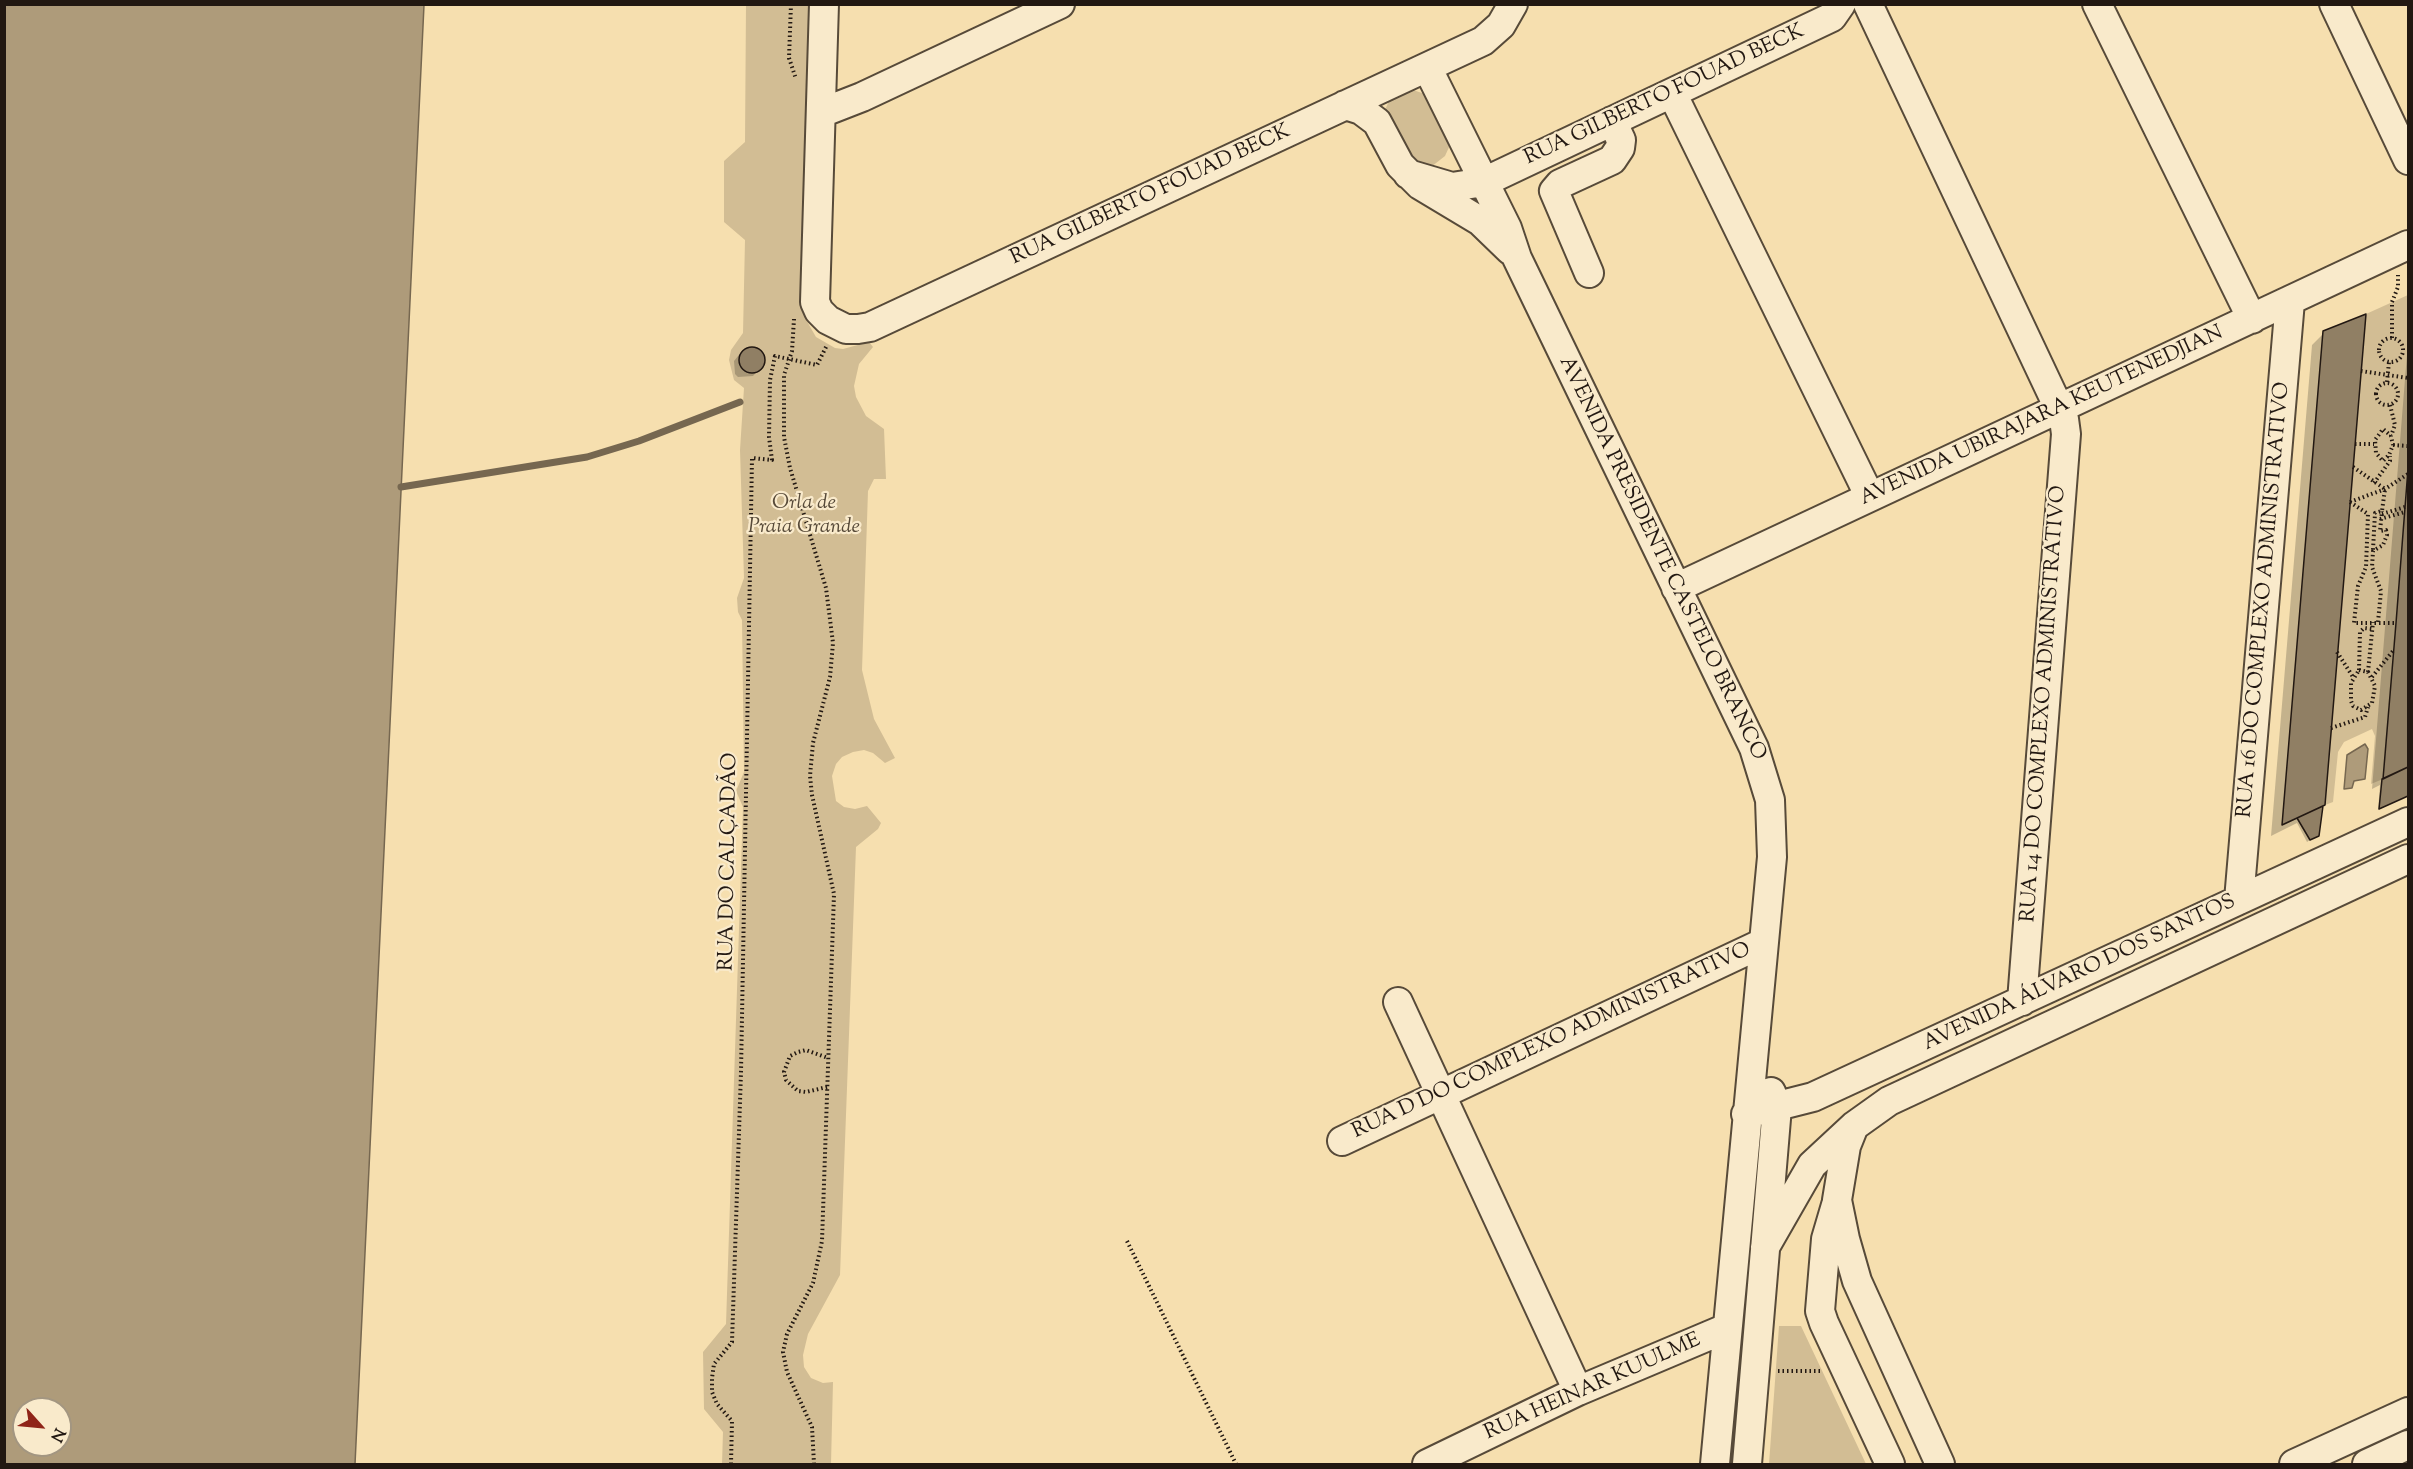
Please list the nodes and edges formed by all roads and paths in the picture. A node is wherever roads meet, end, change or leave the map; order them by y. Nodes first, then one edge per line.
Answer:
1 (791, 4) edge
2 (824, 4) edge
3 (1060, 4) edge
4 (1513, 4) edge
5 (1841, 4) edge
6 (1868, 4) edge
7 (2097, 4) edge
8 (2334, 4) edge
9 (1427, 67) junction
10 (798, 83) dead end
11 (1381, 89) junction
12 (1672, 93) junction
13 (1345, 105) junction
14 (821, 113) junction
15 (1612, 121) junction
16 (1377, 122) junction
17 (1464, 141) junction
18 (2409, 160) edge
19 (1419, 178) junction
20 (1484, 182) junction
21 (2399, 250) edge
22 (1517, 258) junction
23 (1589, 273) dead end
24 (2290, 301) junction
25 (805, 304) junction
26 (2252, 319) junction
27 (838, 326) junction
28 (2392, 338) junction
29 (789, 360) junction
30 (2390, 362) junction
31 (2361, 371) dead end
32 (2388, 375) junction
33 (2409, 378) edge
34 (2387, 382) junction
35 (2390, 405) junction
36 (2060, 408) junction
37 (2391, 436) junction
38 (2355, 444) dead end
39 (2374, 444) junction
40 (2393, 445) junction
41 (2409, 446) edge
42 (2389, 455) junction
43 (2353, 467) dead end
44 (2408, 474) edge
45 (2374, 483) junction
46 (2385, 489) junction
47 (1870, 497) junction
48 (2405, 510) dead end
49 (2368, 514) junction
50 (2380, 515) junction
51 (2373, 551) junction
52 (1676, 588) junction
53 (2376, 622) junction
54 (2396, 623) dead end
55 (2373, 629) junction
56 (2393, 651) dead end
57 (2337, 652) dead end
58 (2359, 670) junction
59 (2368, 672) junction
60 (2353, 677) junction
61 (2372, 677) junction
62 (2369, 706) junction
63 (2331, 728) dead end
64 (2409, 822) edge
65 (2409, 859) edge
66 (2239, 900) junction
67 (1763, 943) junction
68 (2022, 1001) junction
69 (1398, 1002) dead end
70 (1753, 1048) junction
71 (828, 1058) junction
72 (827, 1087) junction
73 (1441, 1095) junction
74 (1777, 1107) junction
75 (1746, 1114) junction
76 (1863, 1119) junction
77 (1342, 1141) dead end
78 (1837, 1200) junction
79 (1127, 1241) dead end
80 (1765, 1247) junction
81 (1727, 1328) junction
82 (1846, 1370) junction
83 (1755, 1371) junction
84 (1578, 1391) junction
85 (2409, 1412) edge
86 (2409, 1445) edge
87 (731, 1464) edge
88 (814, 1464) edge
89 (1236, 1464) edge
90 (1427, 1464) edge
91 (1715, 1464) edge
92 (1747, 1464) edge
93 (1890, 1464) edge
94 (1940, 1464) edge
95 (2294, 1464) edge
96 (2367, 1464) edge

1 - 10 path
2 - 14 street
3 - 14 street
4 - 9 street, RUA GILBERTO FOUAD BECK
5 - 12 street, RUA GILBERTO FOUAD BECK
6 - 36 street, RUA 14 DO COMPLEXO ADMINISTRATIVO
7 - 26 street
8 - 18 street
9 - 11 street, RUA GILBERTO FOUAD BECK
9 - 17 street, AVENIDA PRESIDENTE CASTELO BRANCO
11 - 13 street, RUA GILBERTO FOUAD BECK
11 - 16 street
12 - 15 street, RUA GILBERTO FOUAD BECK
12 - 47 street
13 - 16 street
13 - 27 street, RUA GILBERTO FOUAD BECK
14 - 25 street
15 - 20 street, RUA GILBERTO FOUAD BECK
15 - 23 street
16 - 19 street, AVENIDA PRESIDENTE CASTELO BRANCO
17 - 19 street
17 - 20 street, AVENIDA PRESIDENTE CASTELO BRANCO
19 - 20 street, RUA GILBERTO FOUAD BECK
19 - 22 street, AVENIDA PRESIDENTE CASTELO BRANCO
20 - 22 street, AVENIDA PRESIDENTE CASTELO BRANCO
21 - 24 street, AVENIDA UBIRAJARA KEUTENEDJIAN
21 - 28 path
22 - 52 street, AVENIDA PRESIDENTE CASTELO BRANCO
24 - 26 street, AVENIDA UBIRAJARA KEUTENEDJIAN
24 - 66 street, RUA 16 DO COMPLEXO ADMINISTRATIVO
25 - 27 street
25 - 29 path
26 - 36 street, AVENIDA UBIRAJARA KEUTENEDJIAN
27 - 29 path
28 - 30 path
28 - 30 path
29 - 71 path
29 - 87 path, RUA DO CALÇADÃO
30 - 32 path
31 - 32 path
32 - 33 path
32 - 34 path
34 - 35 path
34 - 35 path
35 - 37 path
36 - 47 street, AVENIDA UBIRAJARA KEUTENEDJIAN
36 - 68 street, RUA 14 DO COMPLEXO ADMINISTRATIVO
37 - 39 path
37 - 40 path
38 - 39 path
39 - 42 path
40 - 41 path
40 - 42 path
42 - 45 path
43 - 45 path
44 - 46 path
45 - 46 path
46 - 49 path
46 - 50 path
47 - 52 street, AVENIDA UBIRAJARA KEUTENEDJIAN
48 - 50 path
49 - 50 path
49 - 53 path
50 - 51 path
50 - 51 path
51 - 53 path
52 - 67 street, AVENIDA PRESIDENTE CASTELO BRANCO
53 - 54 path
53 - 55 path
55 - 58 path
55 - 59 path
56 - 61 path
57 - 60 path
58 - 59 path
58 - 60 path
59 - 61 path
60 - 62 path
61 - 62 path
62 - 63 path
64 - 66 street, AVENIDA ÁLVARO DOS SANTOS
65 - 76 street, AVENIDA ÁLVARO DOS SANTOS
66 - 68 street, AVENIDA ÁLVARO DOS SANTOS
67 - 70 street, AVENIDA PRESIDENTE CASTELO BRANCO
67 - 73 street, RUA D DO COMPLEXO ADMINISTRATIVO
68 - 74 street, AVENIDA ÁLVARO DOS SANTOS
69 - 73 street
70 - 74 street, AVENIDA PRESIDENTE CASTELO BRANCO
70 - 75 street, AVENIDA PRESIDENTE CASTELO BRANCO
71 - 72 path
71 - 72 path
72 - 88 path
73 - 77 street, RUA D DO COMPLEXO ADMINISTRATIVO
73 - 84 street
74 - 75 street, AVENIDA ÁLVARO DOS SANTOS
74 - 80 street, AVENIDA PRESIDENTE CASTELO BRANCO
75 - 81 street, AVENIDA PRESIDENTE CASTELO BRANCO
76 - 78 street
76 - 80 street, AVENIDA ÁLVARO DOS SANTOS
78 - 82 street
78 - 94 street
79 - 89 path
80 - 83 street, AVENIDA PRESIDENTE CASTELO BRANCO
81 - 84 street, RUA HEINAR KUULME
81 - 91 street, AVENIDA PRESIDENTE CASTELO BRANCO
82 - 83 path
82 - 93 street
83 - 92 street, AVENIDA PRESIDENTE CASTELO BRANCO
84 - 90 street, RUA HEINAR KUULME
85 - 95 street
86 - 96 street

